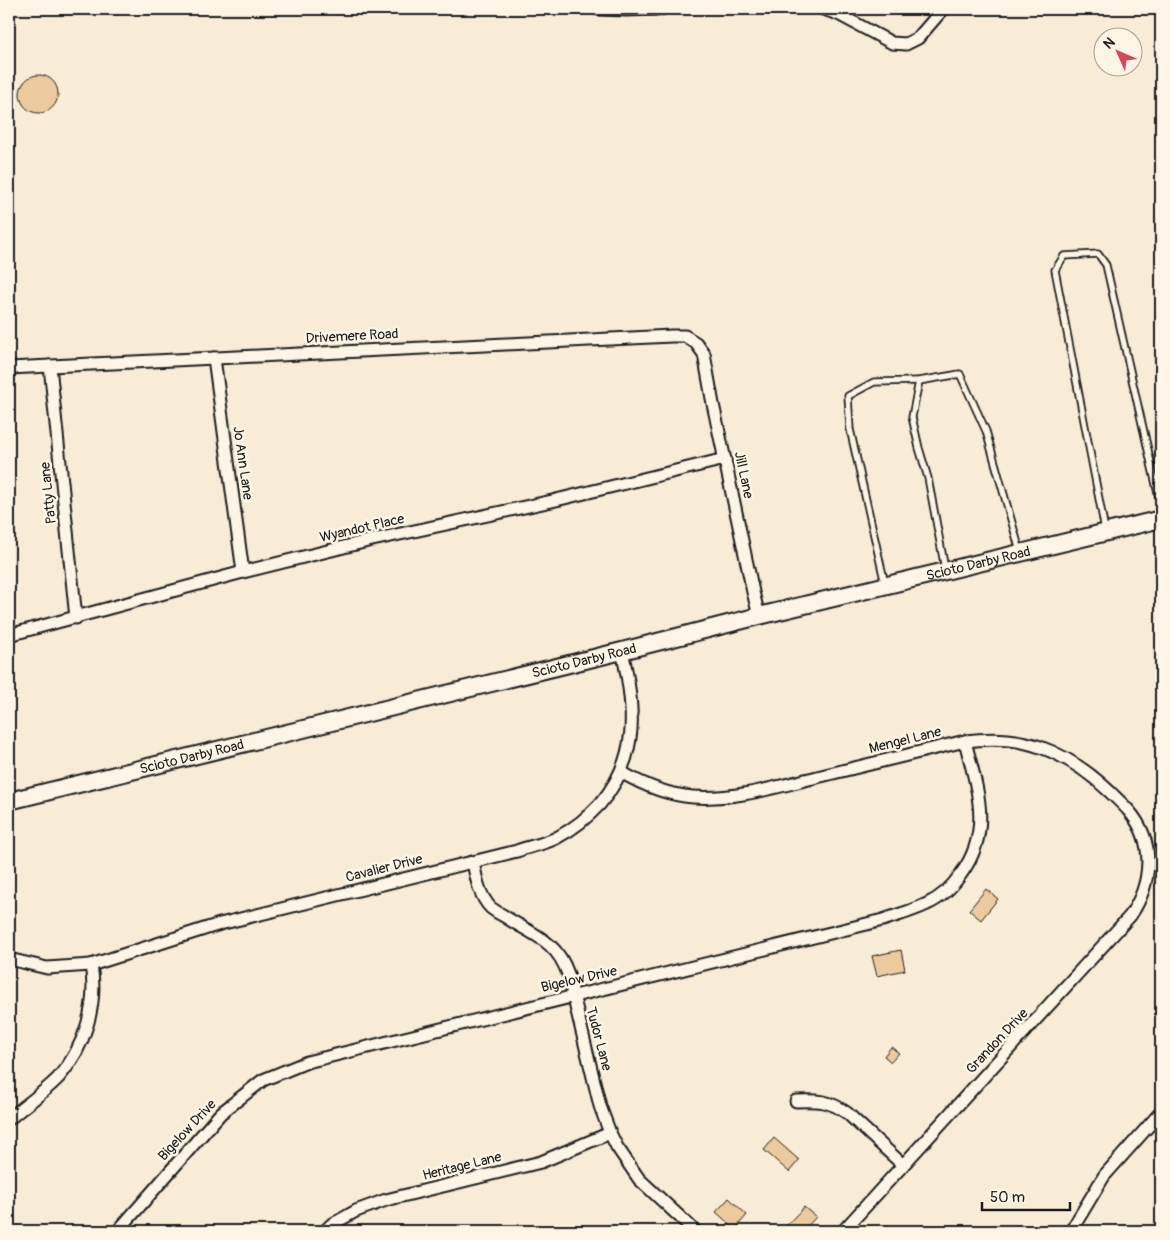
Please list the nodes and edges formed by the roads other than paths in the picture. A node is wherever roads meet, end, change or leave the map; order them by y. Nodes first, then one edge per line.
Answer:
1 (598, 9) edge
2 (661, 9) edge
3 (823, 9) edge
4 (943, 9) edge
5 (696, 343) joint
6 (214, 358) junction
7 (50, 366) junction
8 (9, 368) edge
9 (920, 381) junction
10 (725, 459) junction
11 (1161, 507) edge
12 (1161, 518) edge
13 (1105, 532) junction
14 (1020, 553) junction
15 (945, 571) junction
16 (243, 572) junction
17 (885, 585) junction
18 (760, 616) junction
19 (76, 618) junction
20 (9, 634) edge
21 (622, 651) junction
22 (965, 741) junction
23 (621, 772) junction
24 (9, 801) edge
25 (1148, 858) joint
26 (473, 862) junction
27 (9, 959) edge
28 (91, 965) junction
29 (572, 996) junction
30 (796, 1101) dead end
31 (1161, 1112) edge
32 (9, 1119) edge
33 (610, 1134) junction
34 (903, 1165) junction
35 (118, 1231) edge
36 (325, 1231) edge
37 (695, 1231) edge
38 (843, 1231) edge
39 (1071, 1231) edge

1 - 2 street
3 - 4 street
5 - 6 street, Drivemere Road
5 - 10 street, Jill Lane
6 - 7 street, Drivemere Road
6 - 16 street, Jo Ann Lane
7 - 8 street, Drivemere Road
7 - 19 street, Patty Lane
9 - 14 lane
9 - 15 lane
9 - 17 lane
10 - 16 street, Wyandot Place
10 - 18 street, Jill Lane
11 - 13 lane
12 - 13 main road, Scioto Darby Road
13 - 14 main road, Scioto Darby Road
14 - 15 main road, Scioto Darby Road
15 - 17 main road, Scioto Darby Road
16 - 19 street, Wyandot Place
17 - 18 main road, Scioto Darby Road
18 - 21 main road, Scioto Darby Road
19 - 20 street, Wyandot Place
21 - 23 street, Cavalier Drive
21 - 24 main road, Scioto Darby Road
22 - 23 street, Mengel Lane
22 - 25 street, Mengel Lane
22 - 29 street, Bigelow Drive
23 - 26 street, Cavalier Drive
25 - 34 street, Grandon Drive
26 - 28 street, Cavalier Drive
26 - 29 street, Tudor Lane
27 - 28 street, Cavalier Drive
28 - 32 street
29 - 33 street, Tudor Lane
29 - 35 street, Bigelow Drive
30 - 34 street
31 - 39 street
33 - 36 street, Heritage Lane
33 - 37 street, Tudor Lane
34 - 38 street, Grandon Drive

